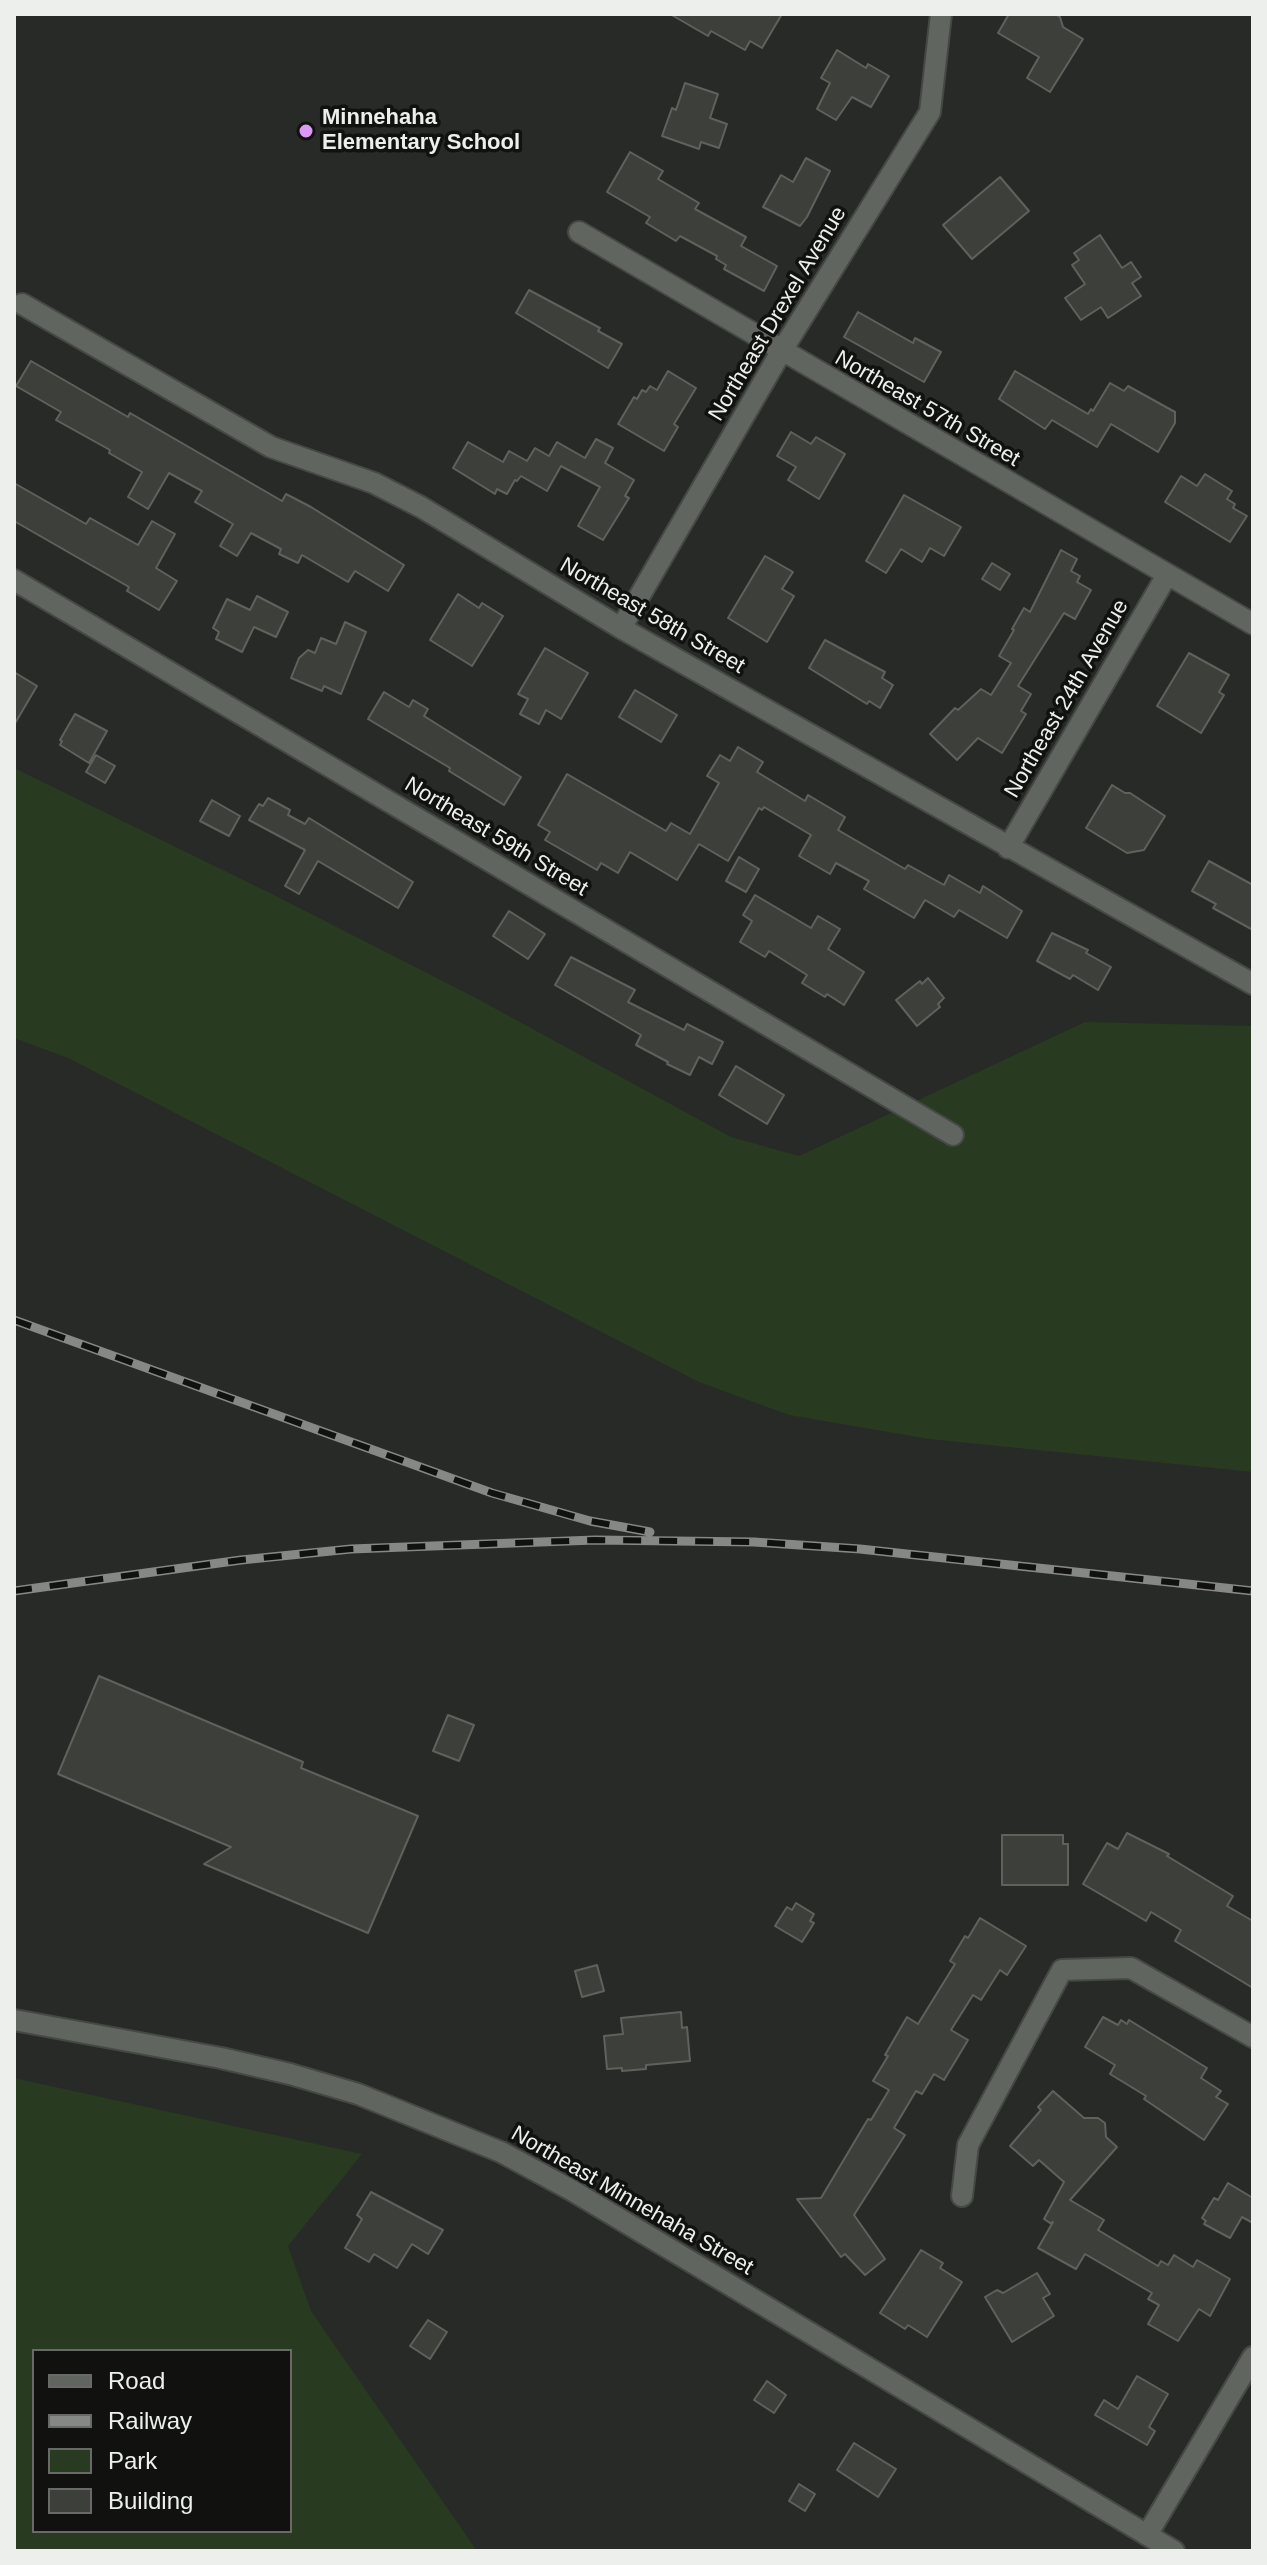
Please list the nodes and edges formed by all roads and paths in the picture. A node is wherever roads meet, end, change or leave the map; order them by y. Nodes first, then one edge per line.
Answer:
1 (941, 14) edge
2 (579, 232) dead end
3 (22, 304) dead end
4 (781, 352) junction
5 (1167, 575) junction
6 (14, 580) edge
7 (1253, 624) edge
8 (621, 628) junction
9 (1008, 848) junction
10 (1253, 984) edge
11 (953, 1135) dead end
12 (14, 2020) edge
13 (1253, 2037) edge
14 (962, 2196) dead end
15 (1253, 2357) edge
16 (1147, 2535) junction
17 (1174, 2551) edge

1 - 4 street, Northeast Drexel Avenue
2 - 4 street, Northeast 57th Street
3 - 8 street, Northeast 58th Street
4 - 5 street, Northeast 57th Street
4 - 8 street, Northeast Drexel Avenue
5 - 7 street, Northeast 57th Street
5 - 9 street, Northeast 24th Avenue
6 - 11 street, Northeast 59th Street
8 - 9 street, Northeast 58th Street
9 - 10 street, Northeast 58th Street
12 - 16 street, Northeast Minnehaha Street
13 - 14 street
15 - 16 street
16 - 17 street, Northeast Minnehaha Street

